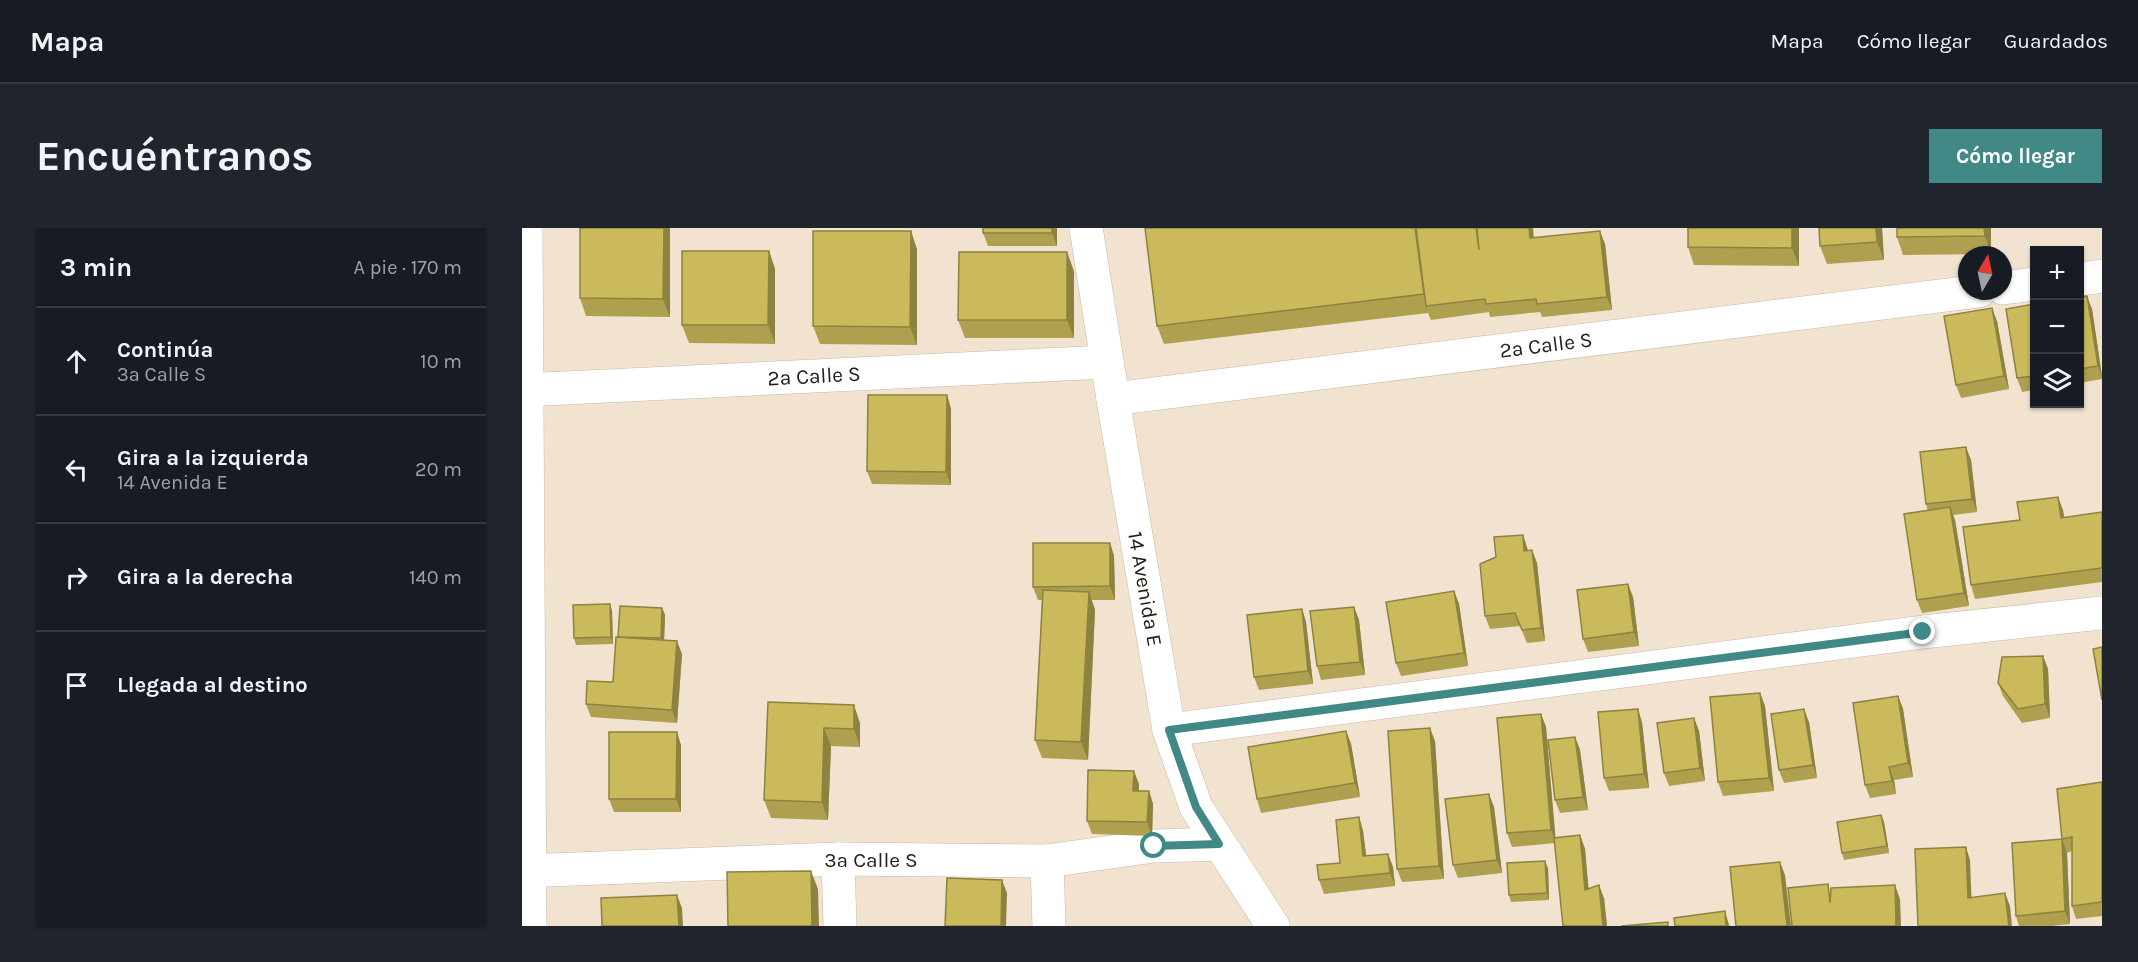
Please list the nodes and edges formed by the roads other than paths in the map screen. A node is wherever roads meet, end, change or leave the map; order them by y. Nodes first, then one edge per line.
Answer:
1 (526, 228) edge
2 (1086, 228) edge
3 (2102, 276) edge
4 (2084, 278) edge
5 (2030, 285) edge
6 (2012, 287) edge
7 (1958, 294) edge
8 (1107, 362) junction
9 (525, 391) edge
10 (1113, 399) junction
11 (2102, 613) edge
12 (1169, 730) junction
13 (1219, 844) junction
14 (838, 859) junction
15 (1047, 861) junction
16 (526, 871) edge
17 (530, 926) edge
18 (840, 926) edge
19 (1049, 926) edge
20 (1273, 926) edge

1 - 9 street
2 - 8 street, 14 Avenida E
3 - 4 street
5 - 6 street
7 - 10 street, 2a Calle S
8 - 9 street, 2a Calle S
8 - 10 street, 14 Avenida E
9 - 16 street
10 - 12 street, 14 Avenida E
11 - 12 street
12 - 13 street, 14 Avenida E
13 - 15 street, 3a Calle S
13 - 20 street, 14 Avenida E
14 - 15 street, 3a Calle S
14 - 16 street, 3a Calle S
14 - 18 street
15 - 19 street
16 - 17 street

